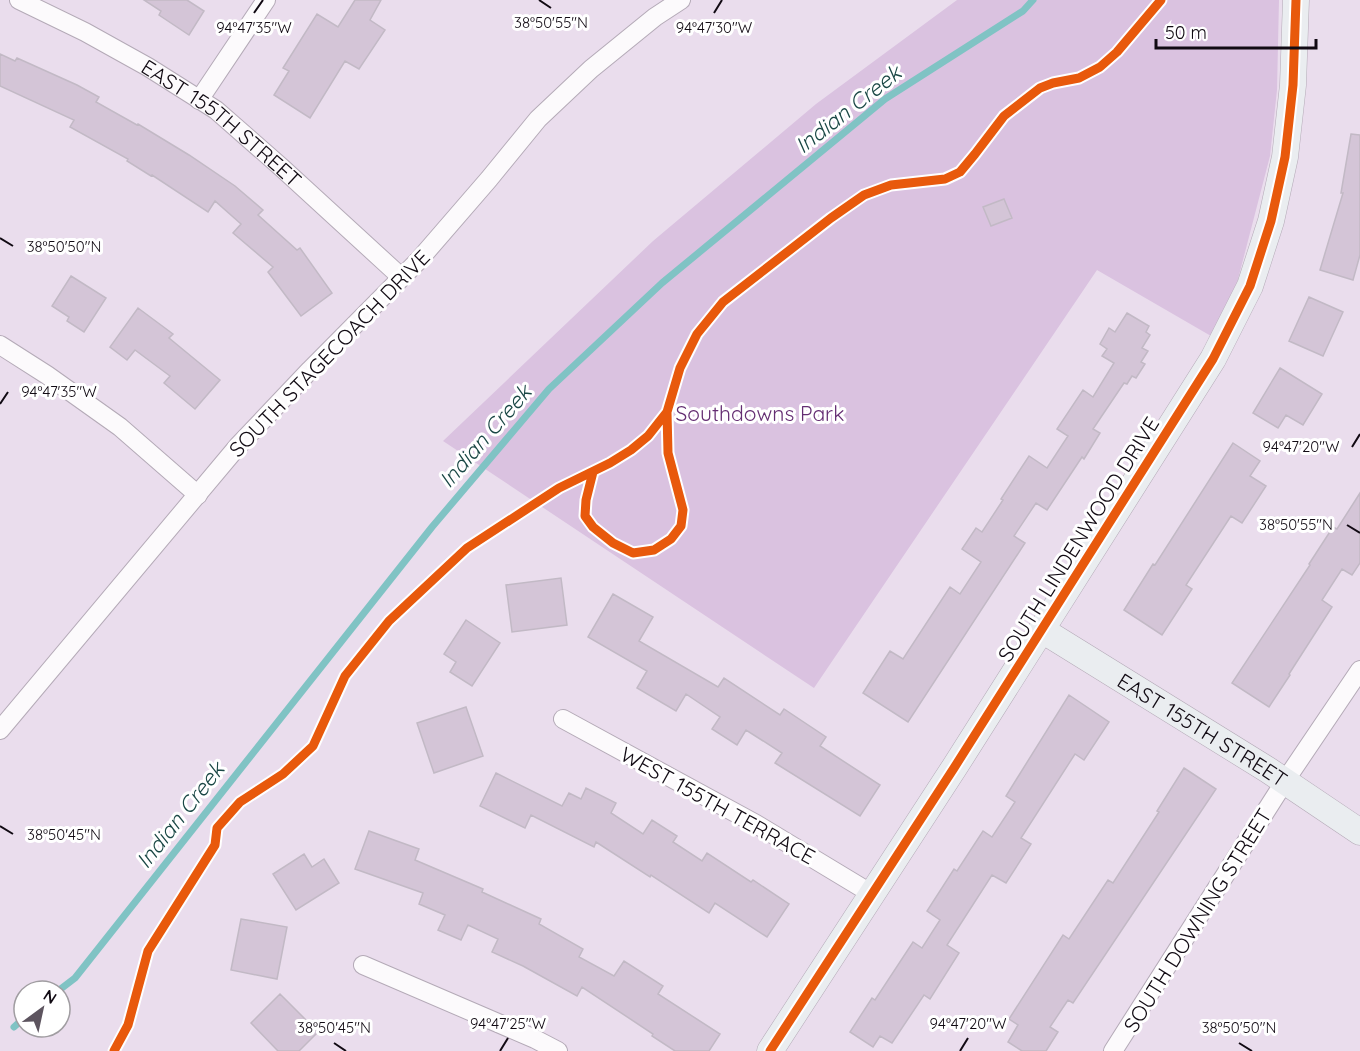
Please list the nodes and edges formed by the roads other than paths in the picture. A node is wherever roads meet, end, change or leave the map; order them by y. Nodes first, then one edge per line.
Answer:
1 (19, 0) edge
2 (266, 0) edge
3 (681, 0) edge
4 (1296, 0) edge
5 (199, 100) junction
6 (401, 277) junction
7 (0, 345) edge
8 (198, 495) junction
9 (1042, 630) junction
10 (1360, 670) edge
11 (7, 708) edge
12 (563, 719) dead end
13 (0, 730) edge
14 (1285, 781) junction
15 (1360, 832) edge
16 (873, 894) junction
17 (363, 965) dead end
18 (558, 1051) edge
19 (770, 1051) edge
20 (1113, 1051) edge

1 - 5 street, EAST 155TH STREET
2 - 5 street
3 - 6 street, SOUTH STAGECOACH DRIVE
4 - 9 street, SOUTH LINDENWOOD DRIVE
5 - 6 street, EAST 155TH STREET
6 - 8 street, SOUTH STAGECOACH DRIVE
7 - 8 street
8 - 11 street, SOUTH STAGECOACH DRIVE
9 - 14 street, EAST 155TH STREET
9 - 16 street, SOUTH LINDENWOOD DRIVE
10 - 14 street, SOUTH DOWNING STREET
11 - 13 street, SOUTH STAGECOACH DRIVE
12 - 16 street, WEST 155TH TERRACE
14 - 15 street, EAST 155TH STREET
14 - 20 street, SOUTH DOWNING STREET
16 - 19 street, SOUTH LINDENWOOD DRIVE
17 - 18 street

